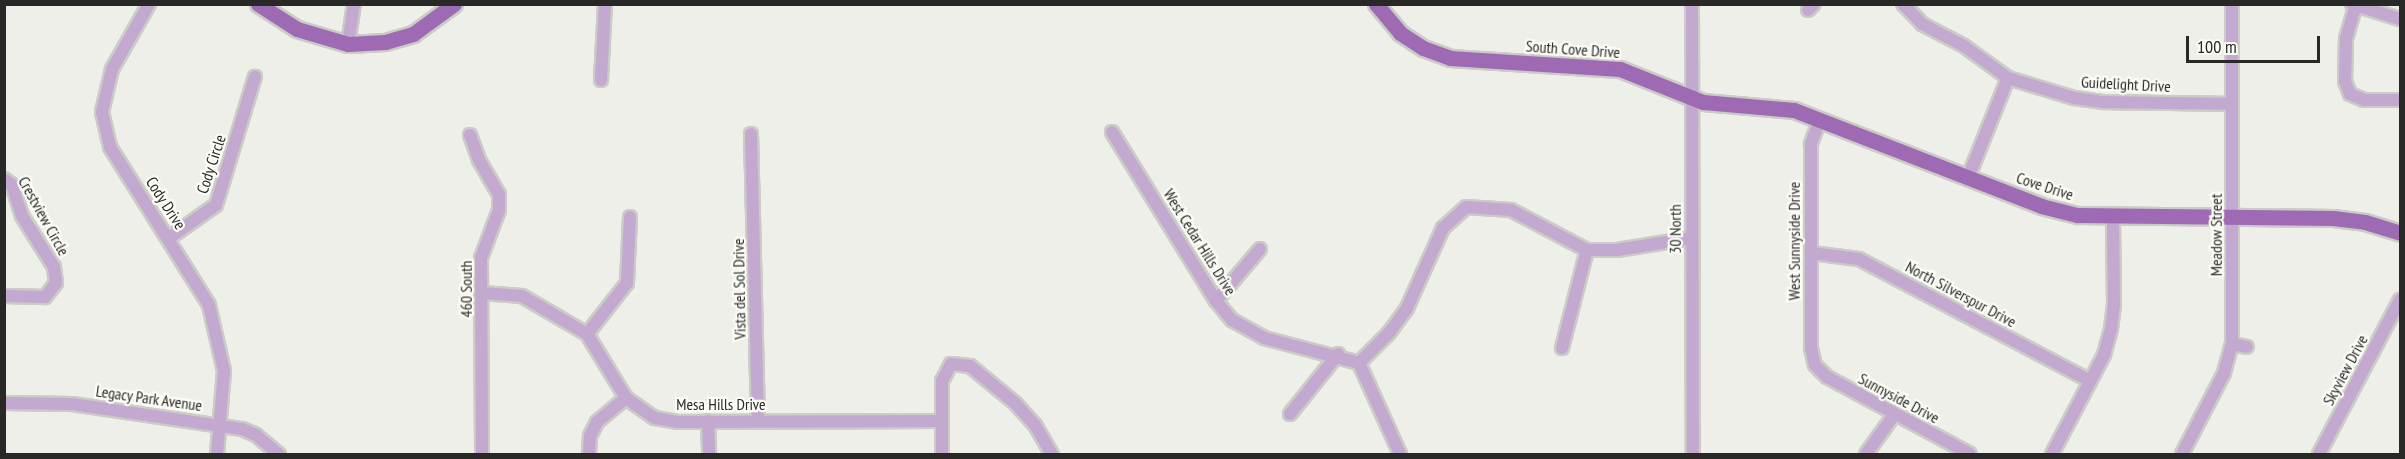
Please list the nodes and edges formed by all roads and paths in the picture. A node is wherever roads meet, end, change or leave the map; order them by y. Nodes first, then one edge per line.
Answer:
1 (149, 4) edge
2 (258, 4) edge
3 (354, 4) edge
4 (454, 4) edge
5 (605, 4) edge
6 (1376, 4) edge
7 (1692, 4) edge
8 (1903, 4) edge
9 (2232, 4) edge
10 (2355, 5) edge
11 (2400, 19) edge
12 (348, 44) junction
13 (255, 78) dead end
14 (2008, 78) junction
15 (600, 80) dead end
16 (1692, 98) junction
17 (2400, 100) edge
18 (2231, 104) junction
19 (1820, 119) junction
20 (1112, 132) dead end
21 (751, 134) dead end
22 (470, 135) dead end
23 (1968, 178) junction
24 (4, 179) edge
25 (630, 217) dead end
26 (2113, 218) junction
27 (2233, 218) junction
28 (2400, 233) edge
29 (169, 238) junction
30 (1692, 238) junction
31 (1260, 249) dead end
32 (1587, 250) junction
33 (1811, 253) junction
34 (482, 293) junction
35 (4, 296) edge
36 (2400, 300) edge
37 (1216, 301) junction
38 (587, 334) junction
39 (2232, 344) junction
40 (2247, 347) dead end
41 (1562, 348) dead end
42 (1338, 354) junction
43 (1359, 363) junction
44 (1815, 365) joint
45 (2090, 381) junction
46 (626, 398) junction
47 (4, 403) edge
48 (1290, 414) dead end
49 (1894, 415) junction
50 (758, 420) junction
51 (708, 421) junction
52 (941, 421) junction
53 (221, 425) junction
54 (217, 454) edge
55 (279, 454) edge
56 (482, 454) edge
57 (589, 454) edge
58 (709, 454) edge
59 (942, 454) edge
60 (1052, 454) edge
61 (1400, 454) edge
62 (1693, 454) edge
63 (1866, 454) edge
64 (1970, 454) edge
65 (2052, 454) edge
66 (2182, 454) edge
67 (2319, 454) edge

1 - 29 street, Cody Drive
2 - 12 main road
3 - 12 street
4 - 12 main road
5 - 15 street
6 - 16 main road, South Cove Drive
7 - 16 street, 30 North
8 - 14 street, Guidelight Drive
9 - 18 street, Meadow Street
10 - 11 street
10 - 17 street
13 - 29 street, Cody Circle
14 - 18 street, Guidelight Drive
14 - 23 street
16 - 19 main road, Cove Drive
16 - 30 street, 30 North
18 - 27 street, Meadow Street
19 - 23 main road, Cove Drive
19 - 33 street, West Sunnyside Drive
20 - 37 street, West Cedar Hills Drive
21 - 50 street, Vista del Sol Drive
22 - 34 street, 460 South
23 - 26 main road, Cove Drive
24 - 35 street, Crestview Circle
25 - 38 street
26 - 27 main road, Cove Drive
26 - 45 street
27 - 28 main road, Cove Drive
27 - 39 street, Meadow Street
29 - 53 street, Cody Drive
30 - 32 street
30 - 62 street, 30 North
31 - 37 street
32 - 41 street
32 - 43 street
33 - 44 street, West Sunnyside Drive
33 - 45 street, North Silverspur Drive
34 - 38 street, Mesa Hills Drive
34 - 56 street, 460 South
36 - 67 street, Skyview Drive
37 - 42 street, West Cedar Hills Drive
38 - 46 street, Mesa Hills Drive
39 - 40 street
39 - 66 street, Meadow Street
42 - 43 street, West Cedar Hills Drive
42 - 48 street
43 - 61 street
44 - 49 street, Sunnyside Drive
45 - 65 street
46 - 51 street, Mesa Hills Drive
46 - 57 street
47 - 53 street, Legacy Park Avenue
49 - 63 street
49 - 64 street, Sunnyside Drive
50 - 51 street, Mesa Hills Drive
50 - 52 street, Mesa Hills Drive
51 - 58 street
52 - 59 street
52 - 60 street
53 - 54 street, Cody Drive
53 - 55 street, Legacy Park Avenue

